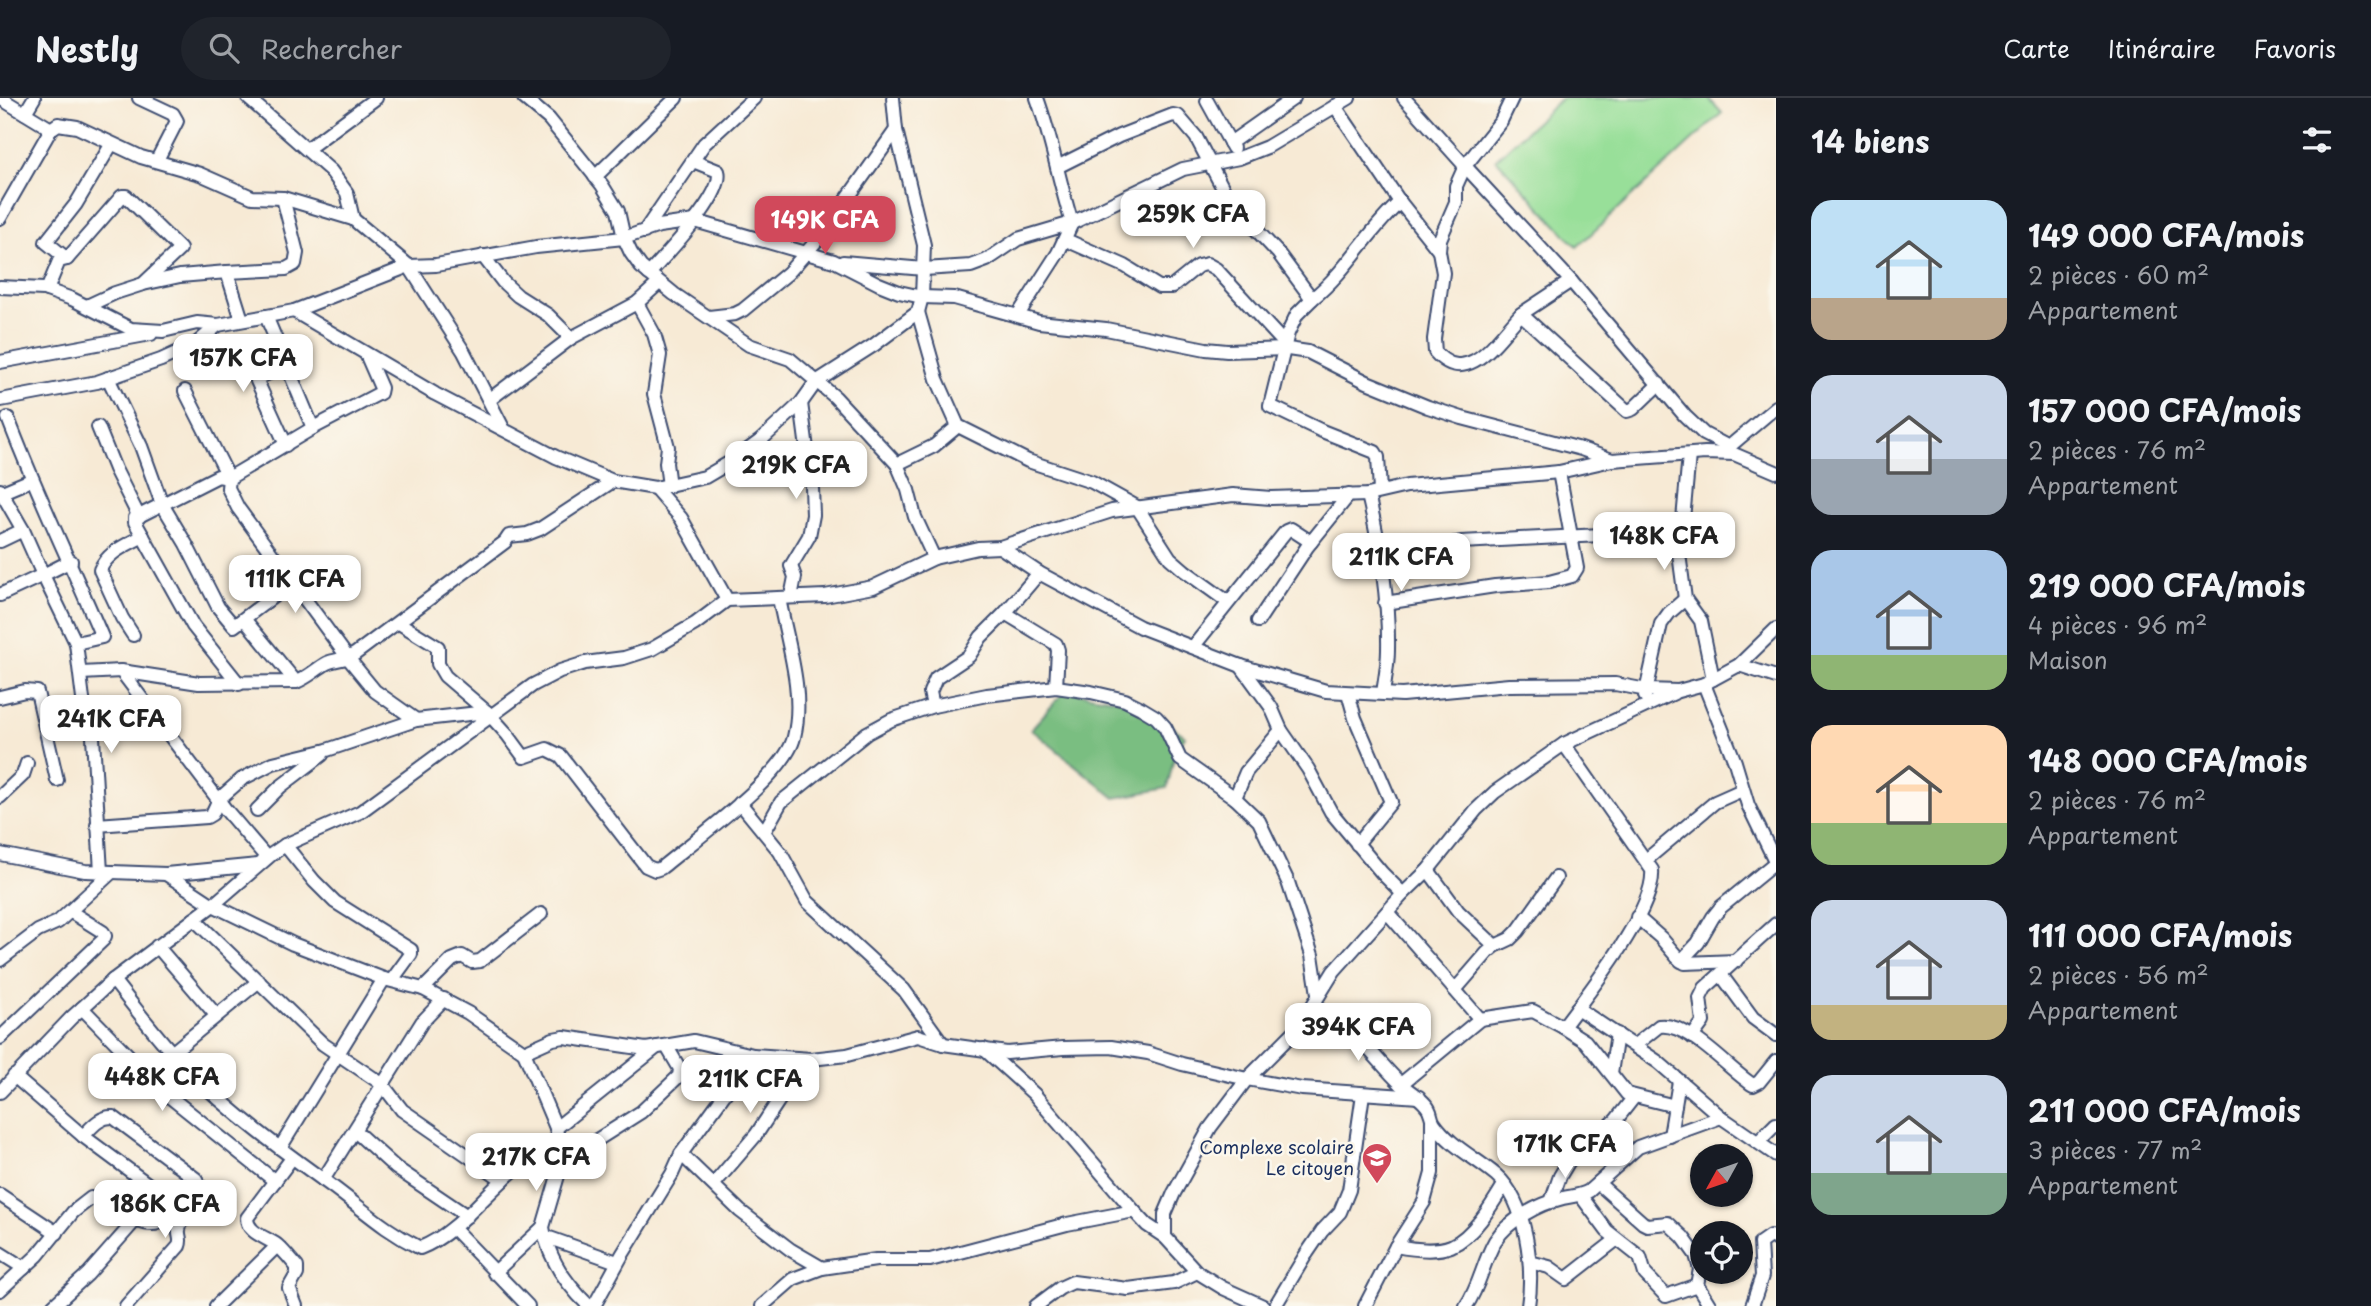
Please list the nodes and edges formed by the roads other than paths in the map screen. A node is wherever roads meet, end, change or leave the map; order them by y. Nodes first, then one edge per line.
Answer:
1 (0, 98) edge
2 (34, 98) edge
3 (139, 98) edge
4 (247, 98) edge
5 (376, 98) edge
6 (524, 98) edge
7 (676, 98) edge
8 (754, 98) edge
9 (894, 98) edge
10 (1037, 98) edge
11 (1294, 98) edge
12 (1349, 98) edge
13 (1404, 98) edge
14 (1512, 98) edge
15 (1207, 101) dead end
16 (1335, 106) junction
17 (26, 113) junction
18 (51, 130) junction
19 (896, 130) junction
20 (1230, 143) junction
21 (111, 145) junction
22 (307, 149) junction
23 (1238, 158) junction
24 (157, 160) junction
25 (693, 160) junction
26 (1208, 163) junction
27 (1465, 166) junction
28 (1057, 167) junction
29 (595, 177) junction
30 (283, 198) junction
31 (1400, 202) junction
32 (2, 211) edge
33 (353, 219) junction
34 (695, 221) junction
35 (1072, 223) junction
36 (644, 232) junction
37 (624, 238) junction
38 (1066, 240) junction
39 (1439, 251) junction
40 (805, 253) junction
41 (482, 256) junction
42 (67, 259) junction
43 (834, 261) junction
44 (409, 266) junction
45 (924, 269) junction
46 (227, 272) junction
47 (654, 279) junction
48 (1571, 281) junction
49 (143, 284) junction
50 (0, 287) edge
51 (47, 290) junction
52 (922, 297) junction
53 (1312, 299) junction
54 (637, 303) junction
55 (87, 306) junction
56 (294, 311) junction
57 (918, 312) junction
58 (1521, 314) junction
59 (1018, 315) junction
60 (266, 316) junction
61 (709, 317) junction
62 (242, 320) junction
63 (218, 325) junction
64 (163, 331) junction
65 (571, 338) junction
66 (1283, 346) junction
67 (367, 356) junction
68 (0, 362) edge
69 (285, 366) junction
70 (108, 378) junction
71 (816, 382) junction
72 (1659, 384) junction
73 (185, 391) dead end
74 (0, 399) edge
75 (489, 400) junction
76 (801, 403) junction
77 (1776, 407) edge
78 (4, 420) edge
79 (958, 426) junction
80 (98, 427) dead end
81 (313, 428) junction
82 (503, 428) junction
83 (286, 445) junction
84 (1726, 449) junction
85 (1689, 455) junction
86 (1612, 460) junction
87 (897, 464) junction
88 (1559, 472) junction
89 (1776, 472) edge
90 (229, 478) junction
91 (31, 480) junction
92 (612, 481) junction
93 (669, 486) junction
94 (655, 488) junction
95 (0, 492) edge
96 (1374, 493) junction
97 (1349, 495) junction
98 (162, 504) junction
99 (1137, 507) junction
100 (139, 517) junction
101 (23, 530) junction
102 (1622, 534) dead end
103 (143, 536) junction
104 (1572, 536) junction
105 (0, 541) edge
106 (1311, 542) junction
107 (1000, 547) junction
108 (934, 558) junction
109 (1380, 559) junction
110 (71, 561) junction
111 (1039, 573) junction
112 (43, 576) junction
113 (291, 583) junction
114 (0, 595) edge
115 (785, 598) junction
116 (1685, 599) junction
117 (727, 600) junction
118 (1228, 602) junction
119 (1385, 603) junction
120 (1005, 613) junction
121 (245, 620) junction
122 (1258, 621) dead end
123 (399, 623) junction
124 (1776, 629) edge
125 (133, 635) dead end
126 (76, 643) junction
127 (1193, 647) junction
128 (348, 658) junction
129 (1739, 665) junction
130 (1241, 666) junction
131 (121, 671) junction
132 (81, 673) junction
133 (1776, 677) edge
134 (1708, 681) junction
135 (296, 682) junction
136 (239, 684) junction
137 (1056, 687) junction
138 (1647, 690) junction
139 (1678, 691) junction
140 (1348, 693) junction
141 (1383, 693) junction
142 (0, 697) edge
143 (933, 706) junction
144 (1641, 707) junction
145 (489, 713) junction
146 (416, 720) junction
147 (1281, 730) junction
148 (1564, 744) junction
149 (327, 750) junction
150 (27, 763) dead end
151 (58, 780) dead end
152 (1742, 790) junction
153 (0, 797) edge
154 (1235, 798) junction
155 (219, 799) junction
156 (740, 803) junction
157 (257, 810) dead end
158 (97, 825) junction
159 (764, 832) junction
160 (1357, 844) junction
161 (285, 845) junction
162 (0, 854) edge
163 (1646, 860) junction
164 (263, 862) junction
165 (1776, 862) edge
166 (1428, 870) junction
167 (107, 872) junction
168 (166, 874) junction
169 (1556, 878) dead end
170 (1403, 894) junction
171 (213, 905) junction
172 (71, 912) junction
173 (1387, 912) junction
174 (541, 914) dead end
175 (1637, 917) junction
176 (194, 919) junction
177 (1776, 924) edge
178 (157, 946) junction
179 (1495, 946) junction
180 (0, 960) edge
181 (1681, 961) junction
182 (1735, 961) junction
183 (1722, 975) junction
184 (113, 980) junction
185 (388, 980) junction
186 (259, 981) junction
187 (423, 989) junction
188 (1455, 990) junction
189 (444, 999) junction
190 (1316, 1000) junction
191 (82, 1008) junction
192 (1577, 1008) junction
193 (216, 1015) junction
194 (1480, 1019) junction
195 (1563, 1027) junction
196 (1617, 1034) junction
197 (1776, 1035) edge
198 (1692, 1037) junction
199 (0, 1038) edge
200 (943, 1044) junction
201 (1635, 1045) junction
202 (662, 1047) junction
203 (984, 1049) junction
204 (171, 1052) junction
205 (524, 1052) junction
206 (339, 1055) junction
207 (753, 1055) junction
208 (806, 1059) junction
209 (1776, 1061) edge
210 (1611, 1073) junction
211 (145, 1075) junction
212 (14, 1076) junction
213 (1247, 1079) junction
214 (1679, 1081) junction
215 (382, 1084) junction
216 (1401, 1084) junction
217 (0, 1092) edge
218 (1363, 1094) junction
219 (1419, 1097) junction
220 (1634, 1097) junction
221 (1675, 1106) junction
222 (1721, 1117) junction
223 (1432, 1121) junction
224 (1776, 1124) edge
225 (355, 1131) junction
226 (557, 1133) junction
227 (83, 1136) junction
228 (1671, 1136) junction
229 (1758, 1142) junction
230 (280, 1148) junction
231 (681, 1154) junction
232 (1776, 1155) edge
233 (292, 1158) junction
234 (562, 1162) junction
235 (323, 1180) junction
236 (503, 1180) junction
237 (275, 1181) junction
238 (1598, 1182) junction
239 (714, 1184) junction
240 (1504, 1185) junction
241 (0, 1195) edge
242 (1581, 1196) junction
243 (91, 1198) dead end
244 (1551, 1202) junction
245 (176, 1205) junction
246 (1134, 1211) junction
247 (186, 1216) junction
248 (467, 1216) junction
249 (1485, 1217) junction
250 (1520, 1217) junction
251 (453, 1228) junction
252 (544, 1231) junction
253 (1501, 1232) junction
254 (57, 1233) junction
255 (1165, 1237) junction
256 (1776, 1239) edge
257 (1616, 1240) junction
258 (277, 1245) junction
259 (1396, 1246) junction
260 (0, 1253) edge
261 (617, 1262) junction
262 (1531, 1262) junction
263 (24, 1268) junction
264 (822, 1268) junction
265 (1197, 1272) junction
266 (494, 1273) junction
267 (1698, 1285) junction
268 (0, 1290) edge
269 (53, 1306) edge
270 (126, 1306) edge
271 (216, 1306) edge
272 (296, 1306) edge
273 (528, 1306) edge
274 (592, 1306) edge
275 (762, 1306) edge
276 (1036, 1306) edge
277 (1263, 1306) edge
278 (1275, 1306) edge
279 (1365, 1306) edge
280 (1466, 1306) edge
281 (1528, 1306) edge
282 (1710, 1306) edge
283 (1754, 1306) edge

1 - 17 street
2 - 17 street
3 - 24 street
4 - 22 street
5 - 22 street
6 - 29 street
7 - 29 street
8 - 25 street
9 - 19 street
10 - 28 street
11 - 20 street
12 - 16 street
13 - 27 street
14 - 27 street
15 - 20 street
16 - 23 street
16 - 31 street
17 - 18 street
18 - 21 street
18 - 32 street
19 - 40 street
19 - 45 street
20 - 23 street
21 - 24 street
21 - 42 street
22 - 33 street
23 - 26 street
24 - 30 street
25 - 34 street
25 - 36 street
26 - 28 street
26 - 35 street
26 - 53 street
27 - 39 street
27 - 48 street
28 - 35 street
29 - 37 street
30 - 33 street
30 - 46 street
31 - 39 street
31 - 53 street
33 - 44 street
34 - 36 street
34 - 40 street
34 - 47 street
35 - 38 street
35 - 45 street
36 - 37 street
37 - 41 street
37 - 47 street
38 - 59 street
38 - 66 street
39 - 58 street
40 - 43 street
40 - 61 street
41 - 44 street
41 - 65 street
42 - 49 street
42 - 51 street
43 - 45 street
43 - 52 street
44 - 56 street
44 - 75 street
45 - 52 street
46 - 49 street
46 - 62 street
47 - 54 street
47 - 61 street
48 - 58 street
48 - 72 street
49 - 55 street
50 - 51 street
51 - 55 street
52 - 57 street
52 - 59 street
53 - 66 street
54 - 65 street
54 - 93 street
55 - 64 street
56 - 60 street
56 - 67 street
57 - 71 street
57 - 79 street
58 - 72 street
59 - 66 street
60 - 62 street
60 - 69 street
61 - 71 street
62 - 63 street
63 - 64 street
63 - 70 street
64 - 68 street
65 - 75 street
66 - 86 street
66 - 96 street
67 - 81 street
67 - 82 street
69 - 81 street
69 - 83 street
70 - 74 street
70 - 98 street
71 - 76 street
71 - 87 street
72 - 84 street
73 - 90 street
74 - 78 street
75 - 82 street
76 - 93 street
76 - 115 street
77 - 84 street
78 - 91 street
79 - 87 street
79 - 99 street
80 - 100 street
81 - 83 street
82 - 92 street
83 - 90 street
84 - 85 street
84 - 89 street
85 - 86 street
85 - 116 street
86 - 88 street
87 - 108 street
88 - 96 street
88 - 104 street
90 - 98 street
90 - 113 street
91 - 95 street
91 - 110 street
92 - 94 street
92 - 123 street
93 - 94 street
94 - 117 street
95 - 101 street
96 - 97 street
96 - 109 street
97 - 99 street
97 - 106 street
98 - 100 street
98 - 121 street
99 - 107 street
99 - 118 street
100 - 103 street
101 - 105 street
101 - 112 street
102 - 104 street
103 - 125 street
103 - 136 street
104 - 109 street
104 - 119 street
106 - 118 street
106 - 122 street
107 - 108 street
107 - 111 street
108 - 115 street
109 - 119 street
110 - 112 street
110 - 126 street
111 - 120 street
111 - 127 street
112 - 114 street
112 - 126 street
113 - 121 street
113 - 128 street
115 - 117 street
115 - 156 street
116 - 134 street
116 - 138 street
117 - 145 street
118 - 127 street
119 - 141 street
120 - 137 street
120 - 143 street
121 - 135 street
123 - 128 street
123 - 145 street
124 - 129 street
126 - 132 street
127 - 130 street
128 - 135 street
128 - 146 street
129 - 133 street
129 - 134 street
130 - 140 street
130 - 147 street
131 - 132 street
131 - 136 street
131 - 155 street
132 - 158 street
134 - 139 street
134 - 152 street
135 - 136 street
137 - 143 street
137 - 154 street
138 - 139 street
138 - 141 street
138 - 144 street
139 - 144 street
140 - 141 street
140 - 160 street
142 - 151 street
143 - 159 street
144 - 148 street
145 - 146 street
145 - 156 street
145 - 161 street
146 - 149 street
147 - 154 street
147 - 160 street
148 - 163 street
148 - 166 street
149 - 155 street
149 - 157 street
150 - 153 street
152 - 163 street
152 - 165 street
154 - 190 street
155 - 158 street
155 - 164 street
156 - 159 street
158 - 167 street
159 - 200 street
160 - 170 street
161 - 164 street
161 - 185 street
162 - 167 street
163 - 175 street
164 - 168 street
164 - 171 street
165 - 181 street
166 - 170 street
166 - 179 street
167 - 168 street
167 - 172 street
168 - 171 street
169 - 179 street
170 - 173 street
171 - 176 street
171 - 185 street
172 - 180 street
172 - 199 street
173 - 188 street
173 - 190 street
174 - 187 street
175 - 181 street
175 - 192 street
176 - 178 street
176 - 186 street
177 - 182 street
178 - 184 street
178 - 193 street
179 - 188 street
181 - 182 street
182 - 183 street
183 - 197 street
183 - 198 street
184 - 191 street
184 - 204 street
185 - 187 street
185 - 206 street
186 - 193 street
186 - 206 street
187 - 189 street
188 - 194 street
189 - 205 street
189 - 215 street
190 - 213 street
190 - 216 street
191 - 211 street
191 - 212 street
192 - 195 street
192 - 196 street
193 - 204 street
194 - 195 street
194 - 216 street
195 - 210 street
196 - 201 street
196 - 210 street
198 - 201 street
198 - 209 street
200 - 203 street
200 - 208 street
201 - 214 street
202 - 205 street
202 - 207 street
202 - 226 street
202 - 234 street
203 - 213 street
203 - 246 street
204 - 211 street
204 - 230 street
205 - 226 street
206 - 215 street
206 - 230 street
207 - 208 street
207 - 231 street
208 - 239 street
210 - 220 street
211 - 237 street
212 - 217 street
212 - 227 street
213 - 218 street
213 - 255 street
214 - 221 street
214 - 222 street
215 - 225 street
215 - 236 street
216 - 219 street
218 - 219 street
218 - 278 street
219 - 223 street
220 - 221 street
220 - 244 street
221 - 228 street
222 - 228 street
222 - 229 street
223 - 240 street
223 - 259 street
224 - 229 street
225 - 235 street
225 - 248 street
226 - 234 street
226 - 236 street
227 - 245 street
227 - 247 street
228 - 238 street
229 - 232 street
230 - 233 street
231 - 239 street
231 - 261 street
233 - 235 street
233 - 237 street
234 - 252 street
235 - 251 street
236 - 248 street
237 - 258 street
238 - 242 street
238 - 267 street
239 - 264 street
240 - 249 street
240 - 250 street
241 - 254 street
242 - 244 street
242 - 257 street
243 - 254 street
244 - 250 street
245 - 247 street
245 - 269 street
246 - 255 street
246 - 264 street
247 - 270 street
248 - 251 street
249 - 253 street
249 - 259 street
250 - 253 street
250 - 262 street
251 - 266 street
252 - 261 street
252 - 266 street
252 - 274 street
253 - 280 street
254 - 263 street
255 - 265 street
256 - 283 street
257 - 262 street
257 - 267 street
258 - 271 street
258 - 272 street
259 - 279 street
260 - 263 street
261 - 274 street
262 - 281 street
263 - 268 street
264 - 275 street
265 - 276 street
265 - 277 street
266 - 273 street
267 - 282 street

